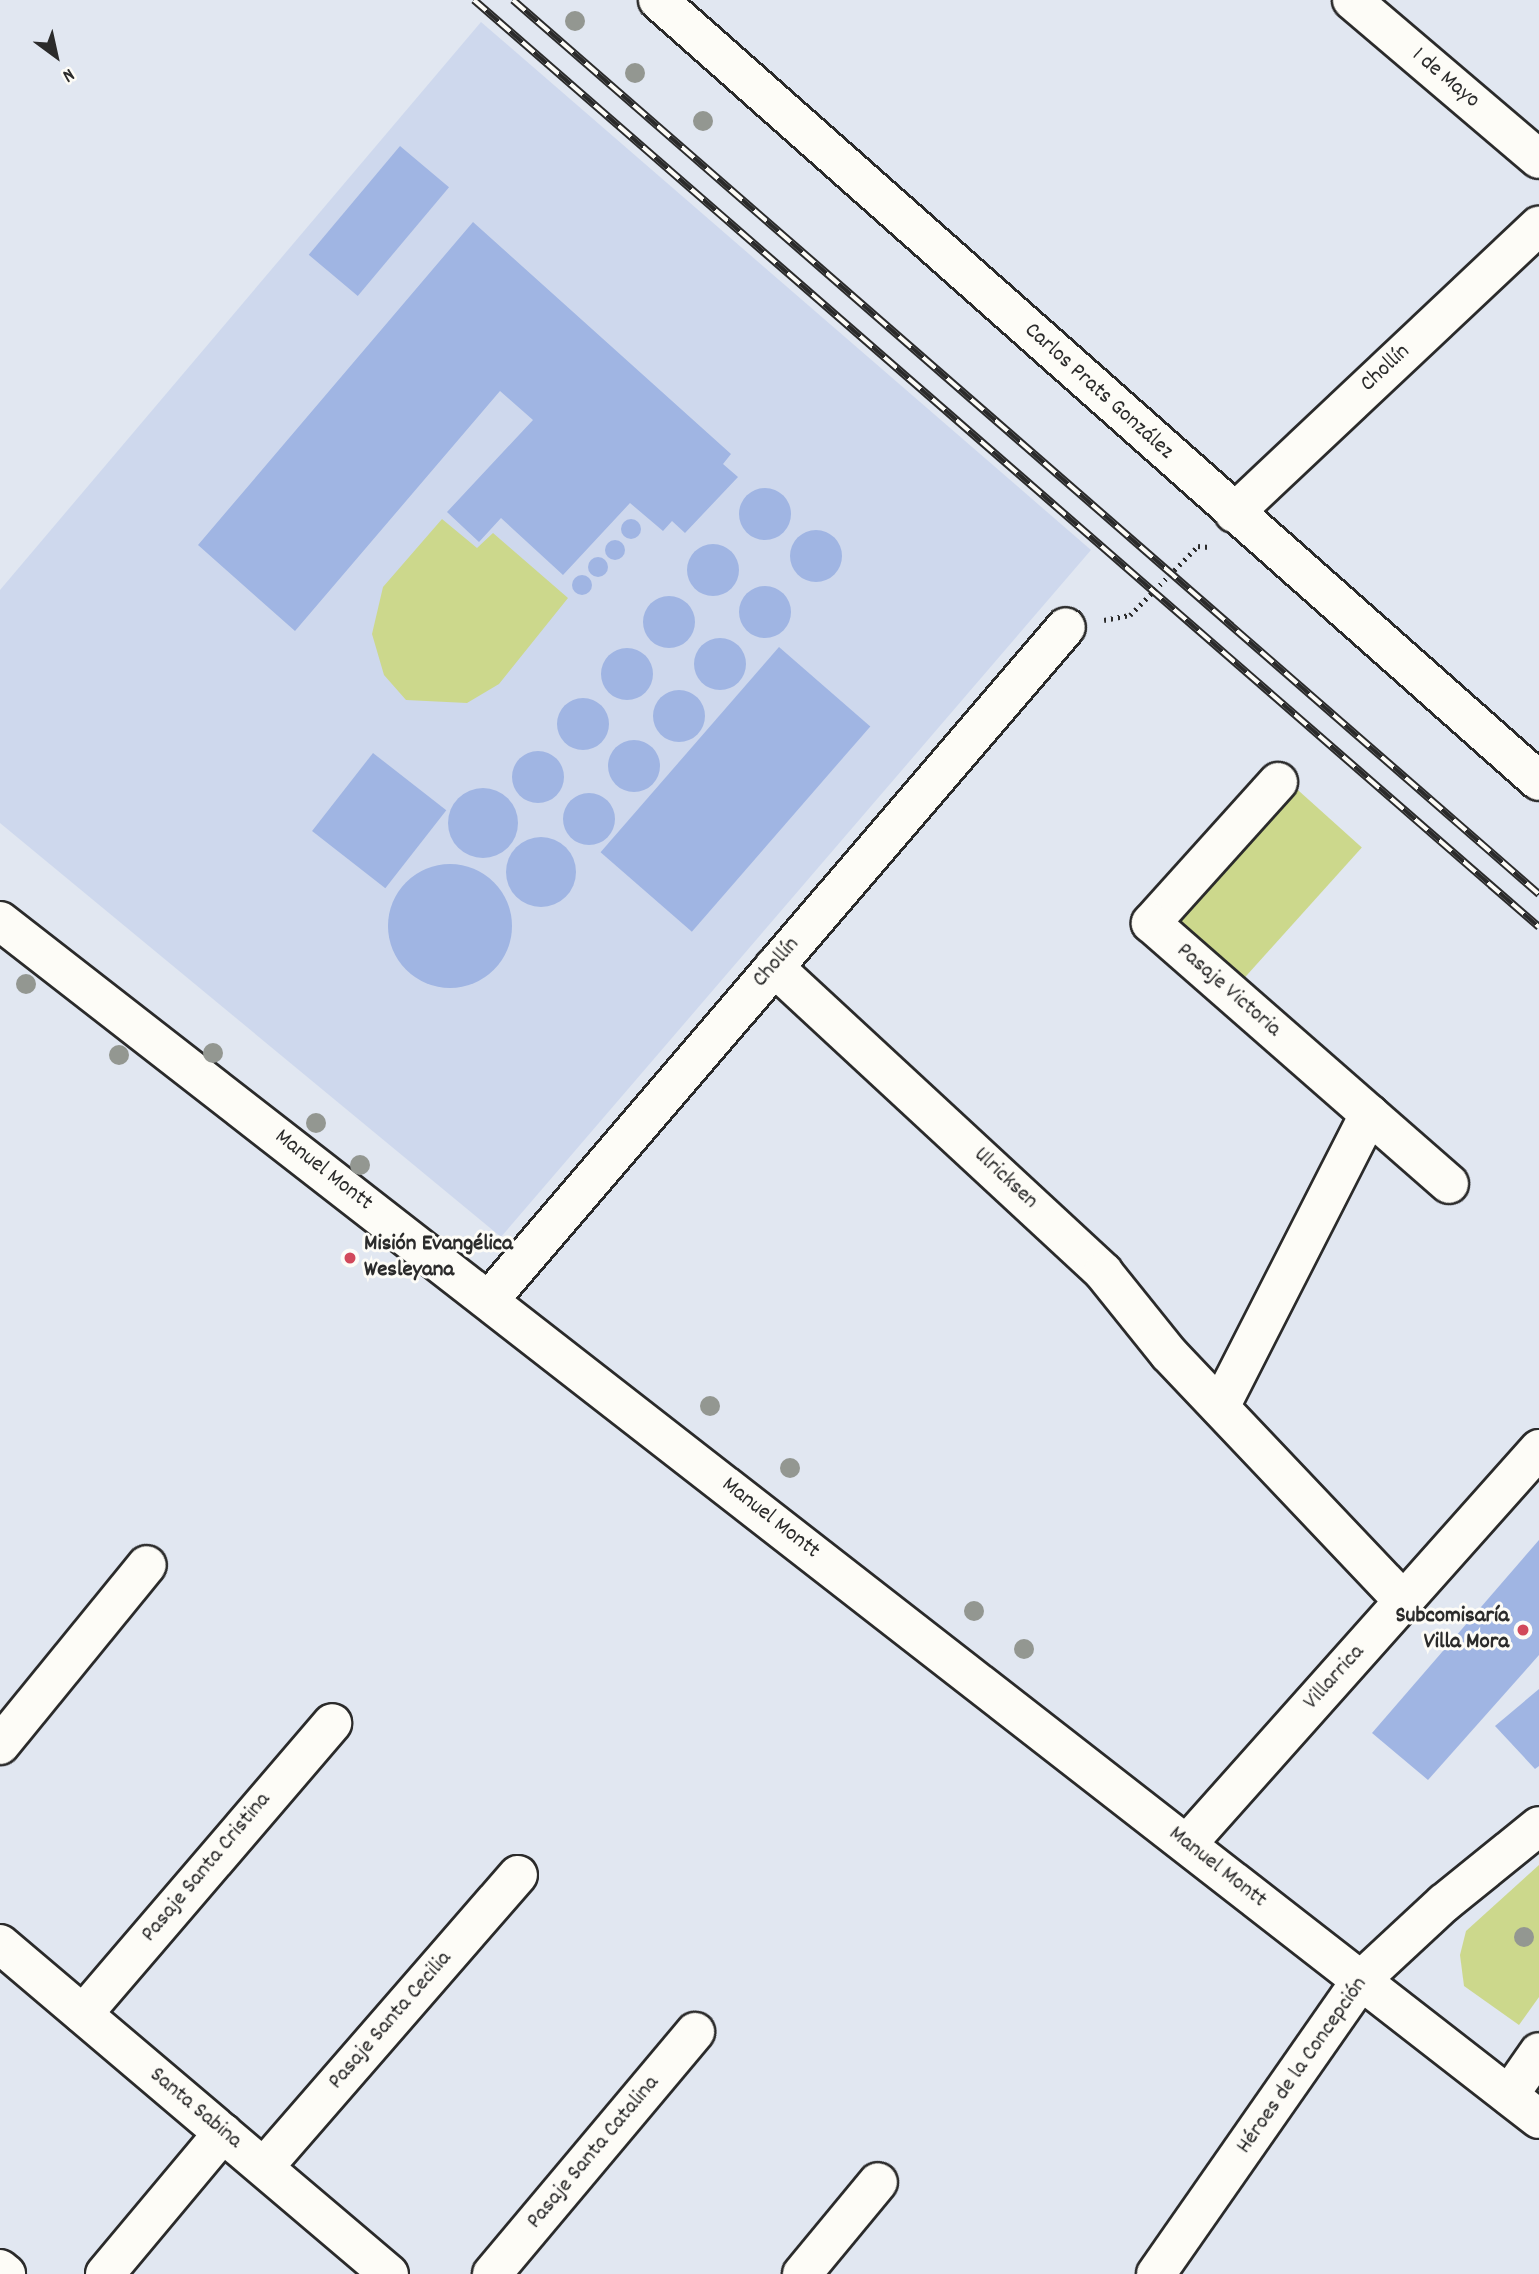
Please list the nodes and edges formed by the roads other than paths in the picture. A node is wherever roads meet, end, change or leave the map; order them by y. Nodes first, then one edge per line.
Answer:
1 (658, 0) edge
2 (1352, 0) edge
3 (1539, 159) edge
4 (1539, 226) edge
5 (1247, 524) junction
6 (1066, 626) road end
7 (1539, 781) edge
8 (1278, 782) dead end
9 (0, 921) edge
10 (774, 967) junction
11 (1369, 1114) junction
12 (1449, 1184) dead end
13 (489, 1300) junction
14 (1220, 1407) junction
15 (1539, 1449) edge
16 (147, 1565) dead end
17 (1404, 1602) junction
18 (332, 1723) dead end
19 (0, 1745) edge
20 (1539, 1826) edge
21 (1187, 1844) junction
22 (518, 1875) dead end
23 (0, 1944) edge
24 (1361, 1980) junction
25 (83, 2014) junction
26 (695, 2032) dead end
27 (1539, 2052) edge
28 (1509, 2095) junction
29 (1539, 2119) edge
30 (223, 2133) junction
31 (264, 2167) junction
32 (878, 2182) dead end
33 (0, 2269) edge
34 (6, 2274) edge
35 (105, 2274) edge
36 (389, 2274) edge
37 (492, 2274) edge
38 (802, 2274) edge
39 (1156, 2274) edge

1 - 5 street, Carlos Prats González
2 - 3 street, 1 de Mayo
4 - 5 street, Chollín
5 - 7 street, Carlos Prats González
6 - 10 street, Chollín
8 - 11 street, Pasaje Victoria
9 - 13 street, Manuel Montt
10 - 13 street, Chollín
10 - 14 street, Ulricksen
11 - 12 street, Pasaje Victoria
11 - 14 street
13 - 21 street, Manuel Montt
14 - 17 street, Ulricksen
15 - 17 street, Villarrica
16 - 19 street
17 - 21 street, Villarrica
18 - 25 street, Pasaje Santa Cristina
20 - 24 street, Héroes de la Concepción
21 - 24 street, Manuel Montt
22 - 31 street, Pasaje Santa Cecilia
23 - 25 street, Santa Sabina
24 - 28 street, Manuel Montt
24 - 39 street, Héroes de la Concepción
25 - 30 street, Santa Sabina
26 - 37 street, Pasaje Santa Catalina
27 - 28 street
28 - 29 street, Manuel Montt
30 - 31 street, Santa Sabina
30 - 35 street
31 - 36 street, Santa Sabina
32 - 38 street
33 - 34 street

